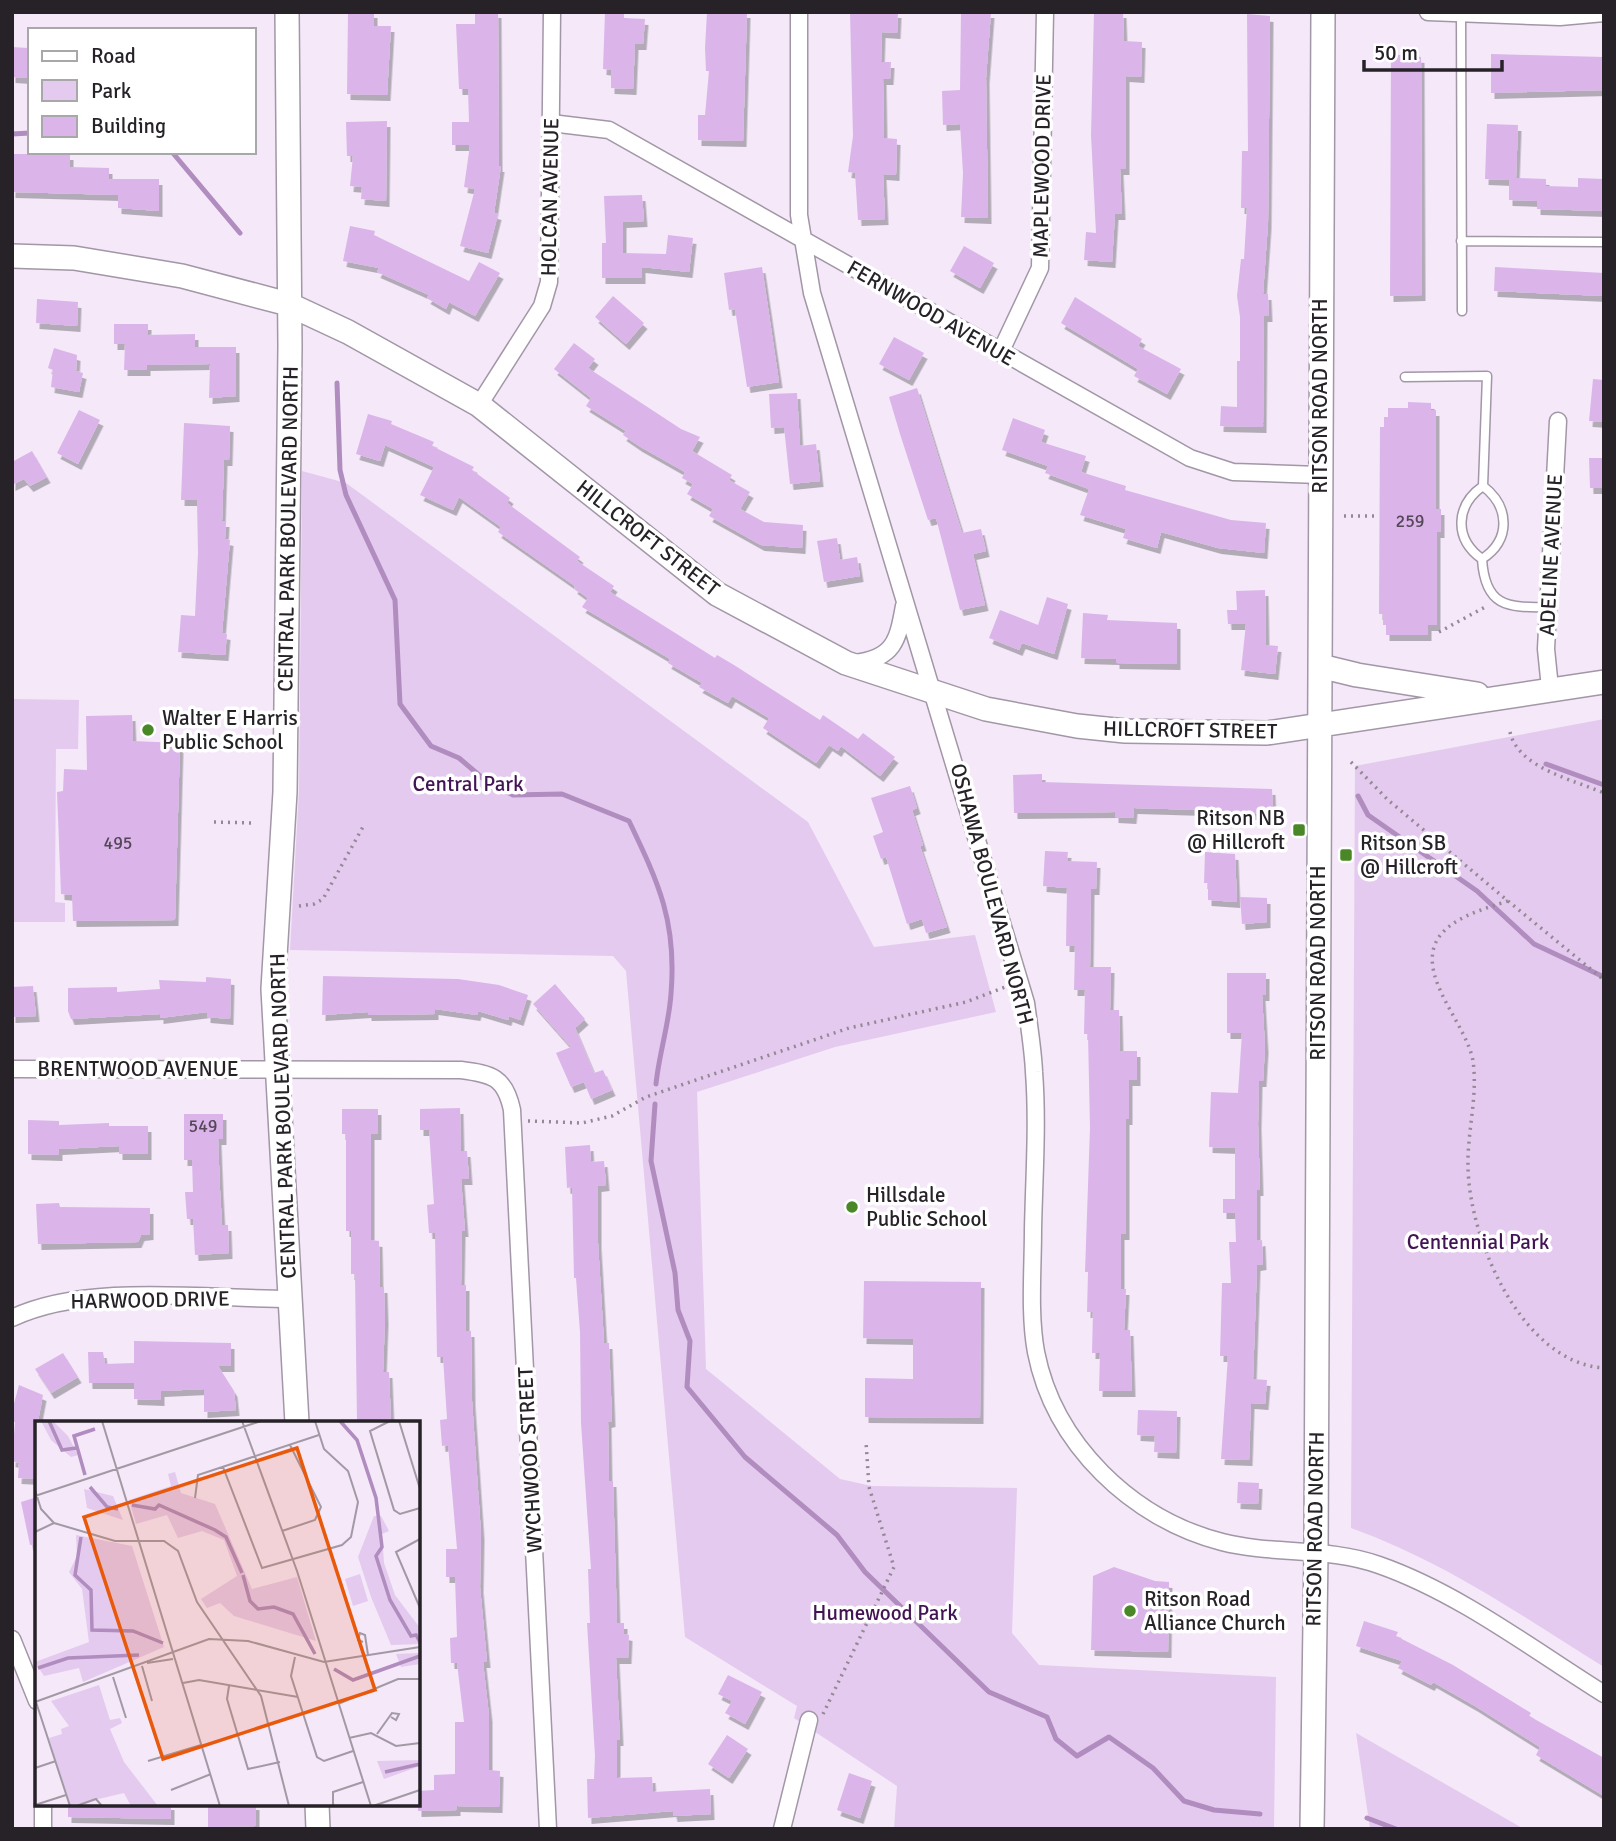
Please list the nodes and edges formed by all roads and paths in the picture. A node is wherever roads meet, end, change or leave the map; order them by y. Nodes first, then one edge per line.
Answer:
1 (287, 12) edge
2 (552, 12) edge
3 (799, 12) edge
4 (1045, 12) edge
5 (1322, 12) edge
6 (1428, 12) edge
7 (1461, 12) edge
8 (1604, 13) edge
9 (551, 122) junction
10 (805, 240) junction
11 (1461, 241) junction
12 (1604, 242) edge
13 (12, 256) edge
14 (288, 304) junction
15 (1462, 311) dead end
16 (1000, 353) junction
17 (1405, 377) dead end
18 (479, 405) junction
19 (1558, 421) dead end
20 (1319, 475) junction
21 (1483, 486) junction
22 (1344, 516) dead end
23 (1376, 516) dead end
24 (1482, 559) junction
25 (1498, 600) junction
26 (905, 603) junction
27 (1548, 607) junction
28 (1439, 632) dead end
29 (846, 663) junction
30 (1320, 666) junction
31 (1604, 682) edge
32 (1550, 688) junction
33 (935, 694) junction
34 (1508, 696) junction
35 (1319, 727) junction
36 (1510, 732) dead end
37 (1351, 762) dead end
38 (1604, 793) edge
39 (214, 822) dead end
40 (252, 822) dead end
41 (364, 825) dead end
42 (1508, 901) junction
43 (277, 908) junction
44 (1604, 980) edge
45 (1020, 981) junction
46 (12, 1069) edge
47 (279, 1069) junction
48 (508, 1092) joint
49 (513, 1121) junction
50 (290, 1299) junction
51 (12, 1318) edge
52 (1604, 1368) edge
53 (297, 1421) edge
54 (866, 1441) dead end
55 (1316, 1553) junction
56 (12, 1639) edge
57 (1604, 1694) edge
58 (35, 1696) edge
59 (809, 1720) joint
60 (43, 1806) edge
61 (317, 1806) edge
62 (43, 1829) edge
63 (318, 1829) edge
64 (548, 1829) edge
65 (782, 1829) edge
66 (1311, 1829) edge

1 - 14 street, CENTRAL PARK BOULEVARD NORTH
2 - 9 street, HOLCAN AVENUE
3 - 10 street, OSHAWA BOULEVARD NORTH
4 - 16 street, MAPLEWOOD DRIVE
5 - 20 street, RITSON ROAD NORTH
6 - 7 street
7 - 8 street
7 - 11 lane
9 - 10 street, FERNWOOD AVENUE
9 - 18 street, HOLCAN AVENUE
10 - 16 street, FERNWOOD AVENUE
10 - 26 street, OSHAWA BOULEVARD NORTH
11 - 12 lane
11 - 15 lane
13 - 14 street, HILLCROFT STREET
14 - 18 street, HILLCROFT STREET
14 - 43 street, CENTRAL PARK BOULEVARD NORTH
16 - 20 street, FERNWOOD AVENUE
17 - 21 lane
18 - 29 street, HILLCROFT STREET
19 - 27 street, ADELINE AVENUE
20 - 30 street, RITSON ROAD NORTH
21 - 24 lane
21 - 24 lane
22 - 23 path
24 - 25 lane
25 - 27 lane
25 - 28 path
26 - 29 street
26 - 33 street, OSHAWA BOULEVARD NORTH
27 - 32 street, ADELINE AVENUE
29 - 33 street, HILLCROFT STREET
30 - 34 street
30 - 35 street, RITSON ROAD NORTH
31 - 32 street, HILLCROFT STREET
32 - 34 street, HILLCROFT STREET
33 - 35 street, HILLCROFT STREET
33 - 45 street, OSHAWA BOULEVARD NORTH
34 - 35 street, HILLCROFT STREET
35 - 55 street, RITSON ROAD NORTH
36 - 38 path
37 - 42 path
39 - 40 path
41 - 43 path
42 - 44 path
42 - 52 path
43 - 47 street, CENTRAL PARK BOULEVARD NORTH
45 - 49 path
45 - 55 street, OSHAWA BOULEVARD NORTH
46 - 47 street, BRENTWOOD AVENUE
47 - 48 street, BRENTWOOD AVENUE
47 - 50 street, CENTRAL PARK BOULEVARD NORTH
48 - 49 street, WYCHWOOD STREET
49 - 64 street, WYCHWOOD STREET
50 - 51 street, HARWOOD DRIVE
50 - 53 street, CENTRAL PARK BOULEVARD NORTH
54 - 59 path
55 - 57 street, OSHAWA BOULEVARD NORTH
55 - 66 street, RITSON ROAD NORTH
56 - 58 street
59 - 65 street
60 - 62 street
61 - 63 street

